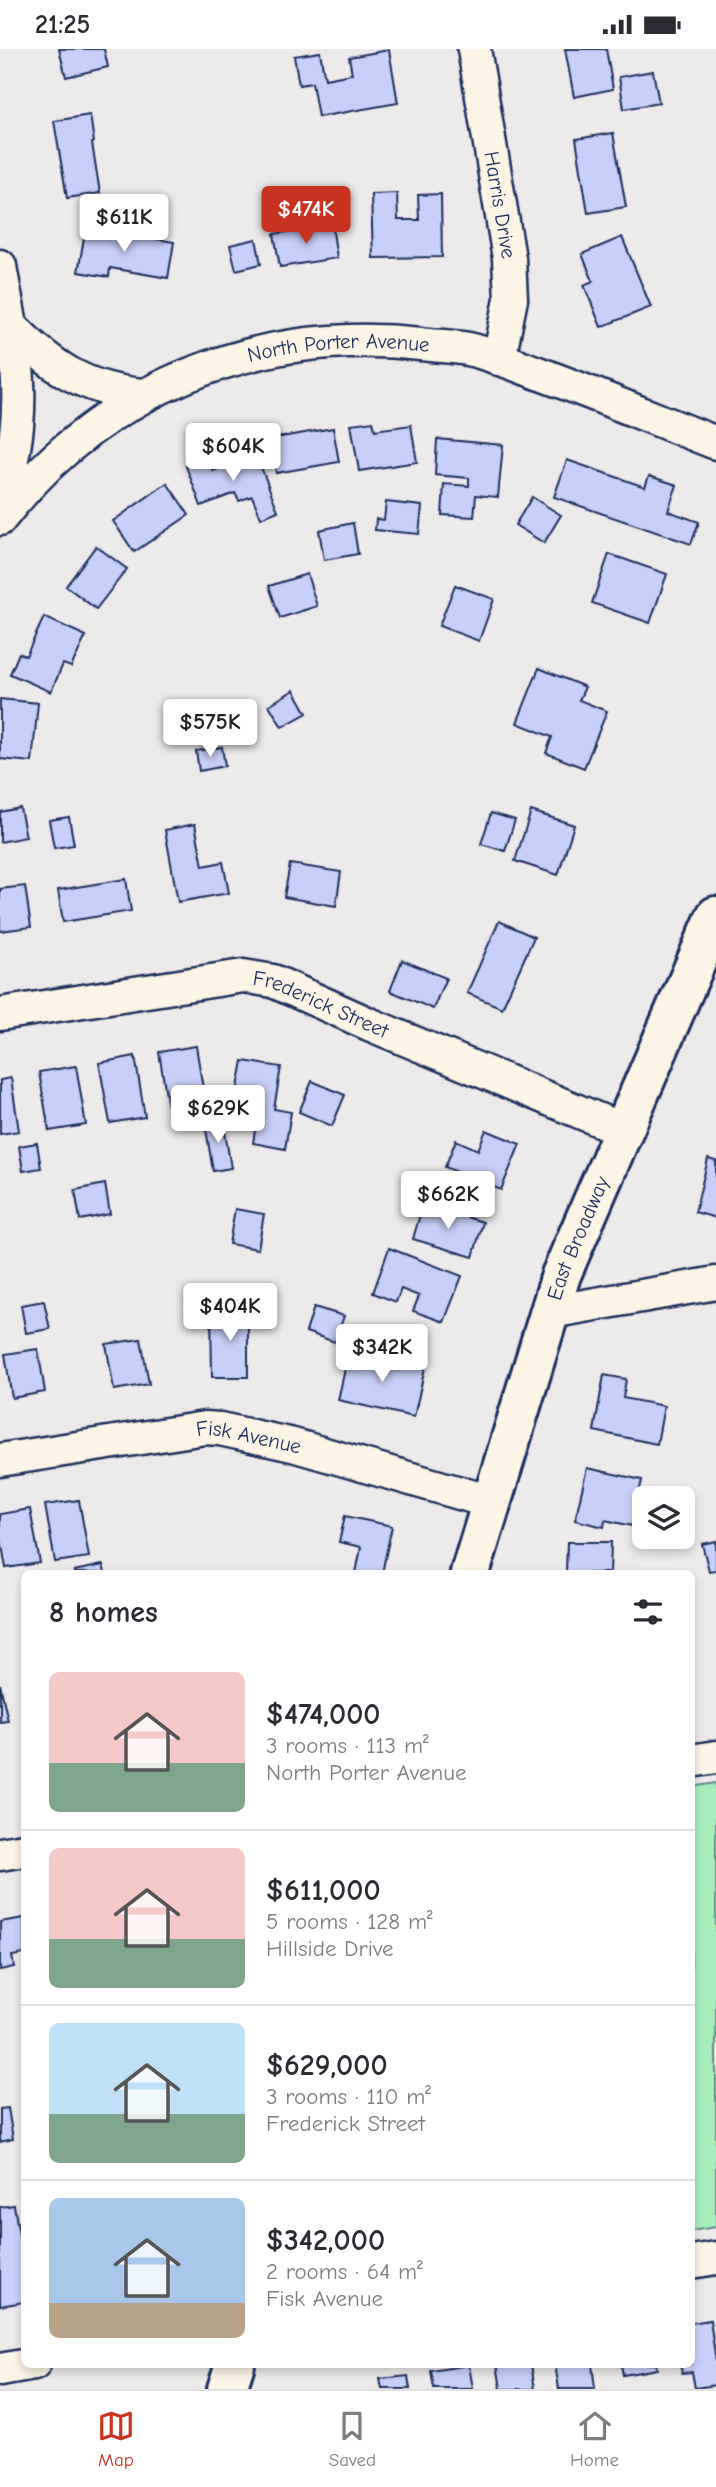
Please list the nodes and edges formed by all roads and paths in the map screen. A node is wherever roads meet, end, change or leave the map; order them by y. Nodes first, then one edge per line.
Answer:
1 (474, 49) edge
2 (0, 266) edge
3 (10, 325) junction
4 (499, 359) junction
5 (144, 394) junction
6 (716, 443) edge
7 (0, 504) edge
8 (0, 519) edge
9 (716, 916) edge
10 (0, 1014) edge
11 (623, 1131) junction
12 (716, 1283) edge
13 (550, 1312) junction
14 (0, 1460) edge
15 (491, 1502) junction
16 (471, 1570) edge
17 (716, 1757) edge
18 (695, 1760) edge
19 (21, 1850) edge
20 (0, 1854) edge
21 (716, 2258) edge
22 (695, 2261) edge
23 (21, 2366) edge
24 (234, 2368) edge
25 (0, 2370) edge
26 (228, 2389) edge

1 - 4 street, Harris Drive
2 - 3 street
3 - 5 street
3 - 7 street
4 - 5 street, North Porter Avenue
4 - 6 street, North Porter Avenue
5 - 8 street, North Porter Avenue
9 - 11 main road, East Broadway
10 - 11 street, Frederick Street
11 - 13 main road, East Broadway
12 - 13 street
13 - 15 main road, East Broadway
14 - 15 street, Fisk Avenue
15 - 16 main road, East Broadway
17 - 18 street
19 - 20 street
21 - 22 street
23 - 25 street
24 - 26 main road

